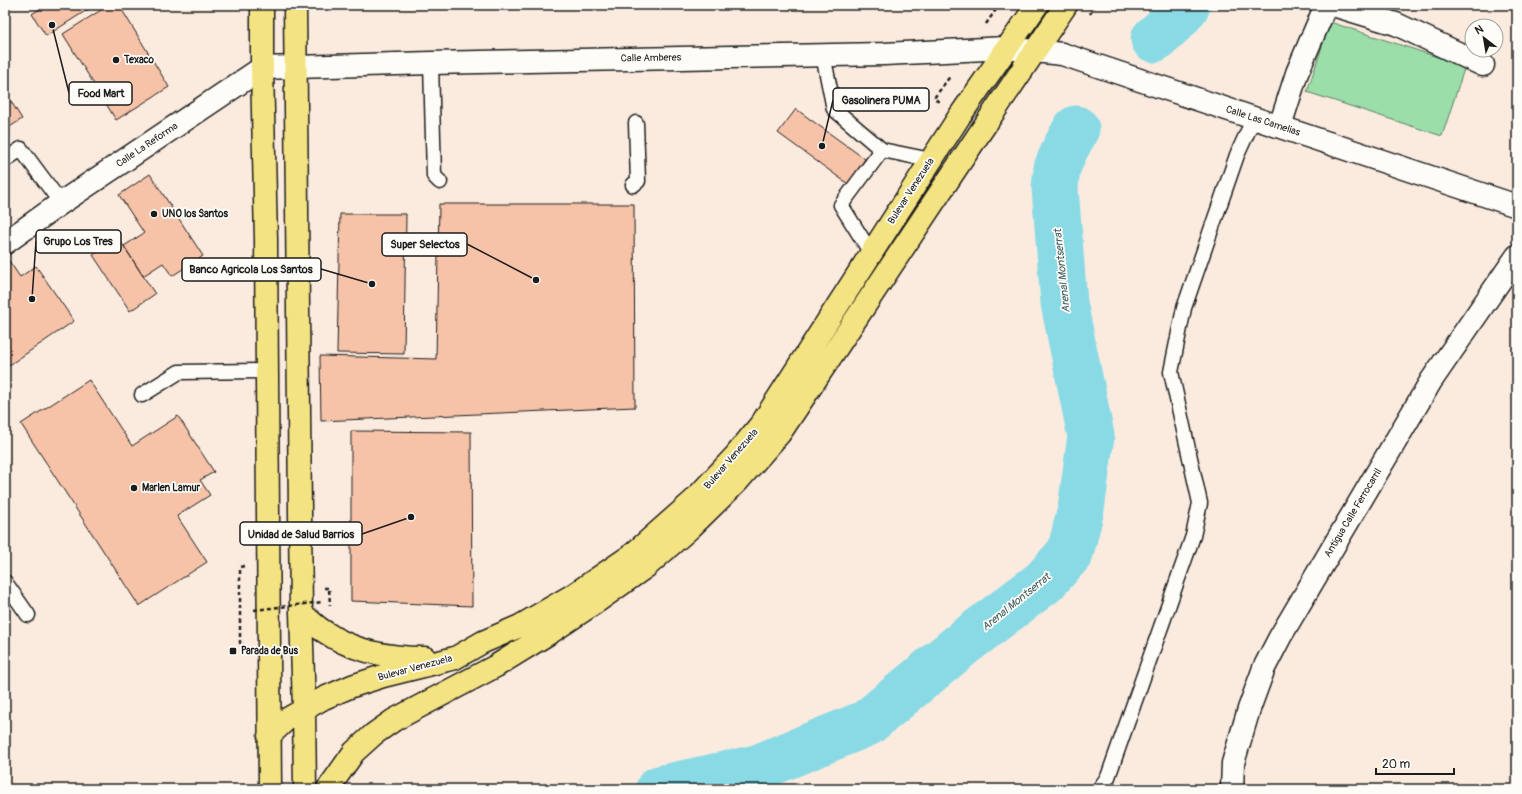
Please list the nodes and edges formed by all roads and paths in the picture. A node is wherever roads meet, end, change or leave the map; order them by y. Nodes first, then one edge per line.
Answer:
1 (262, 5) edge
2 (295, 5) edge
3 (1037, 5) edge
4 (1066, 5) edge
5 (1326, 5) edge
6 (1333, 5) edge
7 (1006, 48) junction
8 (1036, 50) junction
9 (823, 55) junction
10 (432, 63) junction
11 (1483, 64) dead end
12 (295, 66) junction
13 (262, 68) junction
14 (1254, 118) junction
15 (636, 123) dead end
16 (1280, 126) junction
17 (882, 150) junction
18 (5, 160) edge
19 (931, 160) junction
20 (440, 182) dead end
21 (633, 185) dead end
22 (61, 203) junction
23 (1517, 206) edge
24 (5, 243) edge
25 (871, 253) junction
26 (1517, 256) edge
27 (267, 371) junction
28 (142, 395) dead end
29 (5, 582) edge
30 (322, 602) dead end
31 (254, 610) dead end
32 (301, 613) junction
33 (28, 615) dead end
34 (483, 642) junction
35 (304, 708) junction
36 (269, 736) junction
37 (270, 789) edge
38 (305, 789) edge
39 (328, 789) edge
40 (1099, 789) edge
41 (1232, 789) edge

1 - 13 highway
2 - 12 highway
3 - 7 highway, Bulevar Venezuela
4 - 8 highway, Bulevar Venezuela
5 - 16 street
6 - 11 street
7 - 8 street, Calle Las Camelias
7 - 9 street, Calle Amberes
7 - 19 highway, Bulevar Venezuela
8 - 14 street, Calle Las Camelias
8 - 39 highway, Bulevar Venezuela
9 - 10 street, Calle Amberes
9 - 17 lane
10 - 12 street, Calle Amberes
10 - 20 lane
12 - 13 street
12 - 32 highway
13 - 22 street, Calle La Reforma
13 - 27 highway
14 - 16 street, Calle Las Camelias
14 - 40 lane
15 - 21 lane
16 - 23 street, Calle Las Camelias
17 - 19 lane
17 - 25 lane
18 - 22 lane
19 - 25 highway, Bulevar Venezuela
22 - 24 street, Calle La Reforma
25 - 34 highway, Bulevar Venezuela
26 - 41 street, Antigua Calle Ferrocarril
27 - 28 lane
27 - 36 highway
29 - 33 lane
30 - 31 path, bridge
32 - 34 highway
32 - 35 highway
34 - 35 highway, Bulevar Venezuela
35 - 36 highway, Bulevar Venezuela
35 - 38 highway
36 - 37 highway

